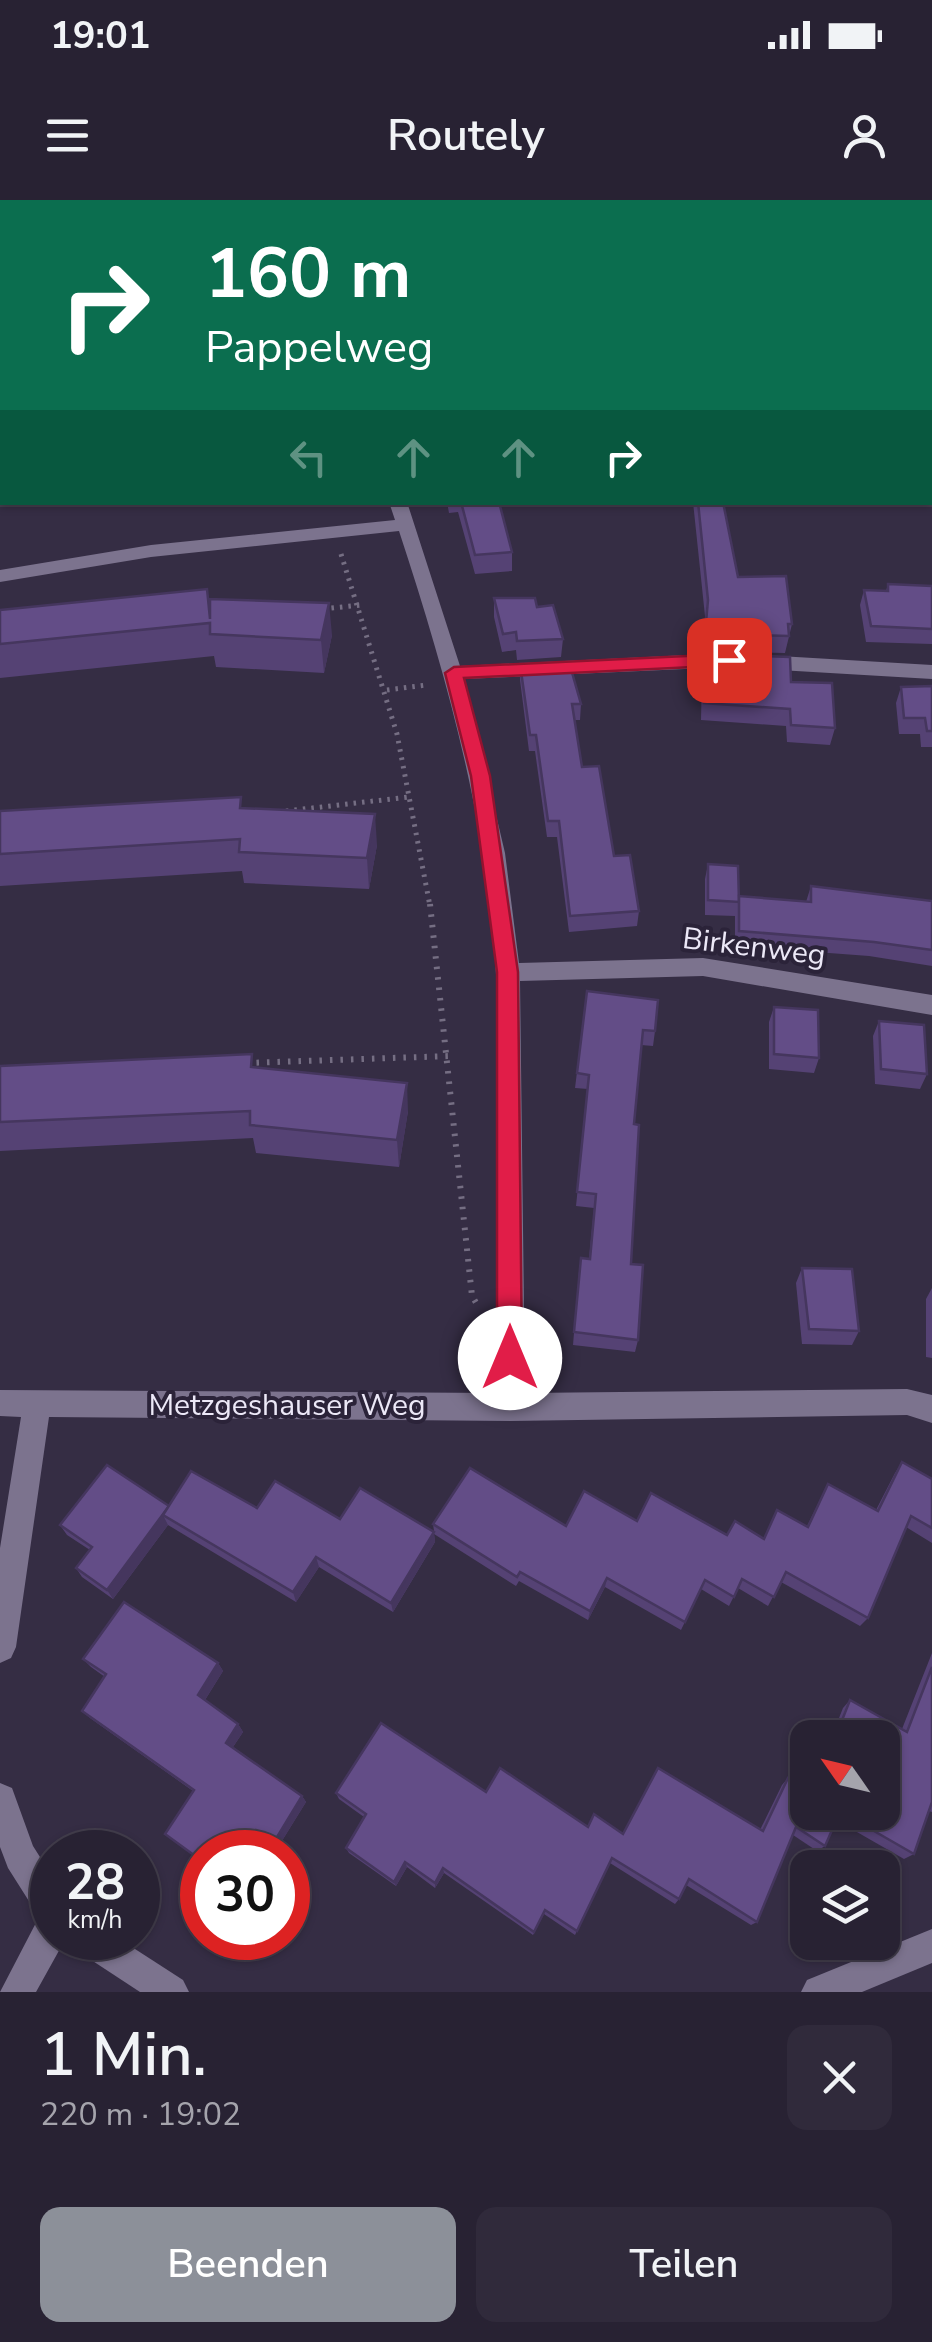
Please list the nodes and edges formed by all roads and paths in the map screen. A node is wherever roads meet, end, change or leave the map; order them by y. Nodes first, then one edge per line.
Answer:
1 (402, 514) edge
2 (332, 532) junction
3 (0, 576) edge
4 (361, 605) junction
5 (316, 610) edge
6 (932, 672) edge
7 (454, 673) junction
8 (408, 797) junction
9 (279, 811) edge
10 (508, 972) junction
11 (932, 1005) edge
12 (450, 1056) junction
13 (232, 1064) edge
14 (510, 1358) junction
15 (0, 1403) edge
16 (37, 1404) junction
17 (511, 1407) junction
18 (932, 1409) edge
19 (0, 1647) edge
20 (0, 1800) edge
21 (30, 1872) edge
22 (932, 1946) edge
23 (35, 1960) edge
24 (122, 1960) edge
25 (17, 1992) edge
26 (171, 1992) edge
27 (819, 1992) edge

1 - 2 street
1 - 7 street
2 - 3 street
2 - 4 path
4 - 5 path
4 - 8 path
6 - 7 street
7 - 10 street
8 - 9 path
8 - 12 path
10 - 11 street, Birkenweg
10 - 14 street
12 - 13 path
12 - 14 path
14 - 17 street
15 - 16 street, Metzgeshauser Weg
16 - 17 street, Metzgeshauser Weg
16 - 19 street
17 - 18 street, Metzgeshauser Weg
20 - 21 street
22 - 27 street
23 - 25 street
24 - 26 street

